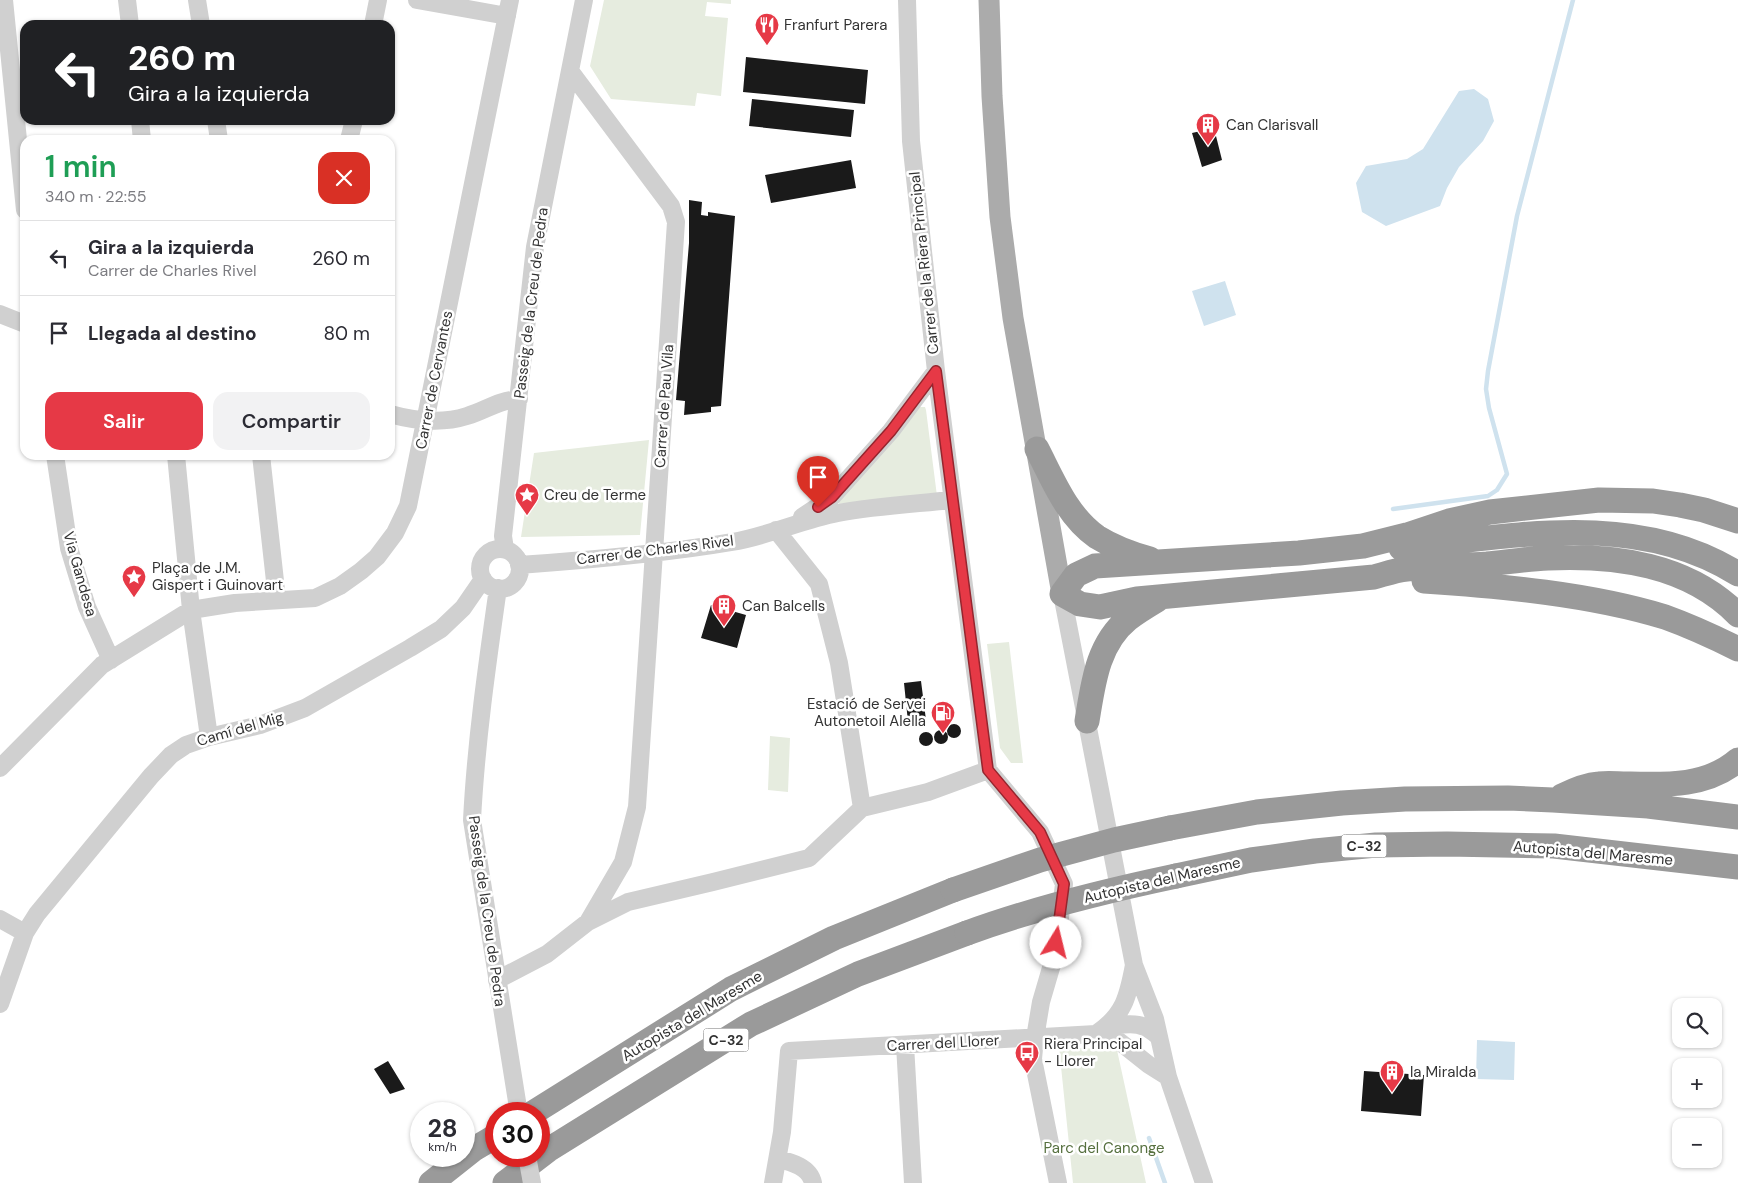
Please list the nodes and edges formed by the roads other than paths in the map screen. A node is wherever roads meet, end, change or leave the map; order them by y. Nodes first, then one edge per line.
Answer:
1 (4, 0) edge
2 (127, 0) edge
3 (197, 0) edge
4 (378, 0) edge
5 (417, 0) edge
6 (584, 0) edge
7 (907, 0) edge
8 (989, 0) edge
9 (508, 8) edge
10 (129, 20) edge
11 (200, 20) edge
12 (374, 20) edge
13 (570, 71) junction
14 (20, 160) edge
15 (0, 314) edge
16 (20, 322) edge
17 (936, 371) junction
18 (519, 399) junction
19 (395, 415) edge
20 (426, 421) junction
21 (1037, 449) junction
22 (56, 460) edge
23 (176, 460) edge
24 (262, 460) edge
25 (952, 500) junction
26 (835, 505) junction
27 (1738, 521) edge
28 (783, 528) junction
29 (1363, 546) junction
30 (505, 549) junction
31 (654, 552) junction
32 (1160, 562) junction
33 (520, 565) junction
34 (1738, 574) edge
35 (1374, 577) junction
36 (490, 584) junction
37 (1062, 594) junction
38 (1161, 597) junction
39 (277, 600) junction
40 (191, 610) junction
41 (1738, 615) edge
42 (1738, 649) edge
43 (111, 660) junction
44 (1087, 721) junction
45 (209, 737) junction
46 (1738, 760) edge
47 (0, 768) edge
48 (988, 770) junction
49 (1553, 800) junction
50 (862, 808) junction
51 (1738, 817) edge
52 (1554, 846) junction
53 (623, 862) junction
54 (1738, 867) edge
55 (1738, 879) edge
56 (628, 902) junction
57 (0, 918) edge
58 (588, 922) junction
59 (25, 933) junction
60 (1134, 965) junction
61 (497, 980) junction
62 (0, 1004) edge
63 (1154, 1028) junction
64 (1101, 1030) junction
65 (1034, 1038) junction
66 (1120, 1042) junction
67 (905, 1045) junction
68 (1168, 1077) junction
69 (517, 1102) edge
70 (550, 1102) edge
71 (485, 1142) edge
72 (778, 1159) junction
73 (529, 1167) edge
74 (431, 1183) edge
75 (505, 1183) edge
76 (532, 1183) edge
77 (773, 1183) edge
78 (813, 1183) edge
79 (913, 1183) edge
80 (1058, 1183) edge
81 (1204, 1183) edge

1 - 14 street
2 - 10 street
3 - 11 street
4 - 12 street
5 - 9 street
6 - 13 street, Passeig de la Creu de Pedra
7 - 17 street, Carrer de la Riera Principal
8 - 21 main road
9 - 20 street, Carrer de Cervantes
13 - 18 street, Passeig de la Creu de Pedra
13 - 31 street, Carrer de Pau Vila
15 - 16 street
17 - 25 street, Carrer de la Riera Principal
17 - 26 street, Carrer de Charles Rivel
18 - 20 street
18 - 30 street, Passeig de la Creu de Pedra
19 - 20 street
20 - 39 street, Carrer de Cervantes
21 - 32 highway
21 - 37 main road
22 - 43 street, Via Gandesa
23 - 40 street
24 - 39 street
25 - 26 street, Carrer de Charles Rivel
25 - 48 street, Carrer de la Riera Principal
26 - 28 street, Carrer de Charles Rivel
27 - 29 highway
28 - 31 street, Carrer de Charles Rivel
28 - 50 street
29 - 32 highway
29 - 34 highway
30 - 33 street
30 - 36 street
31 - 33 street, Carrer de Charles Rivel
31 - 53 street, Carrer de Pau Vila
32 - 37 highway
33 - 36 street
35 - 38 highway
35 - 41 highway
35 - 42 highway
36 - 45 street, Camí del Mig
36 - 61 street, Passeig de la Creu de Pedra
37 - 38 highway
37 - 44 street
38 - 44 highway
39 - 40 street, Carrer de Cervantes
40 - 43 street
40 - 45 street
43 - 47 street
44 - 60 street
45 - 59 street, Camí del Mig
46 - 49 highway
48 - 50 street
48 - 65 street
49 - 51 highway, Autopista del Maresme / C-32
49 - 70 highway, Autopista del Maresme / C-32, bridge
50 - 56 street
52 - 54 highway, Autopista del Maresme / C-32
52 - 55 highway
52 - 75 highway, Autopista del Maresme / C-32, bridge
53 - 56 street, Carrer de Pau Vila
53 - 58 street, Carrer de Pau Vila
56 - 58 street
57 - 59 street
58 - 61 street
59 - 62 street, Camí del Mig
60 - 63 street
60 - 64 street
61 - 69 street, Passeig de la Creu de Pedra
63 - 64 street, Carrer del Llorer
63 - 66 street
63 - 68 street
64 - 65 street, Carrer del Llorer
64 - 66 street
65 - 67 street, Carrer del Llorer
65 - 80 street
66 - 68 street
67 - 72 street, Carrer del Llorer
67 - 79 street
68 - 81 street
71 - 74 highway
72 - 77 street
72 - 78 street
73 - 76 street, bridge

